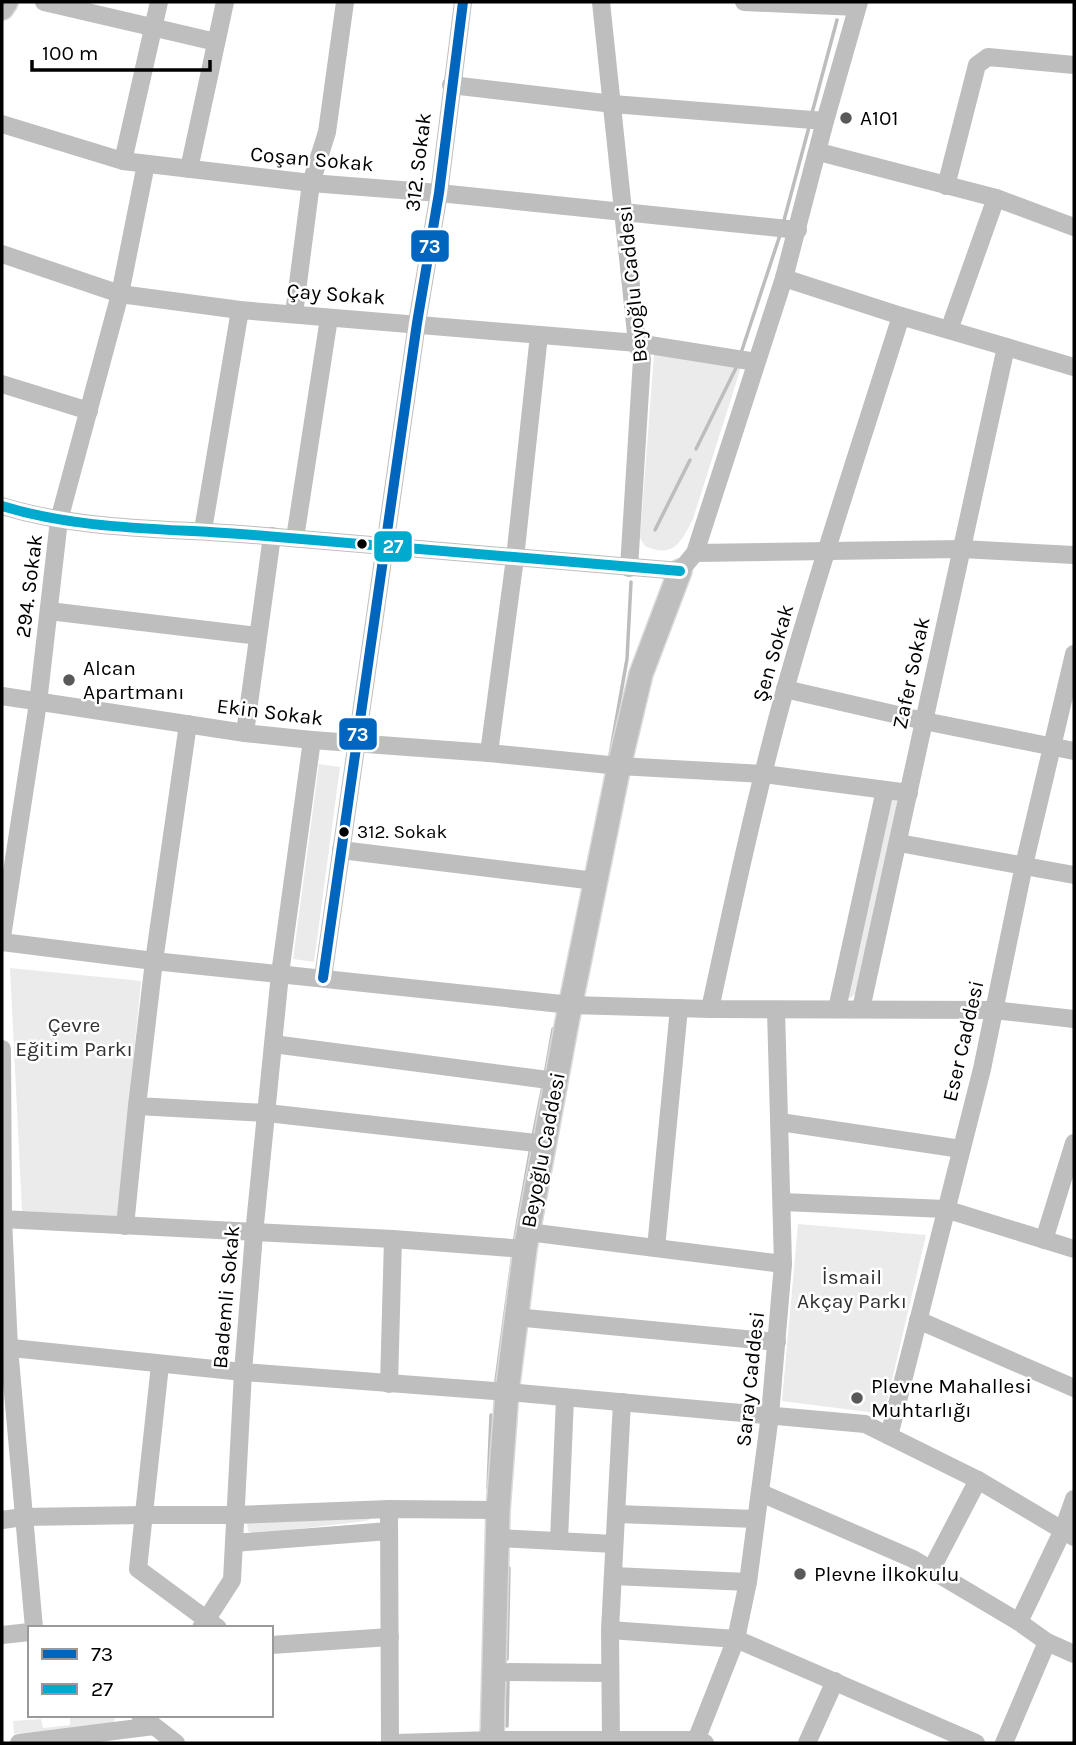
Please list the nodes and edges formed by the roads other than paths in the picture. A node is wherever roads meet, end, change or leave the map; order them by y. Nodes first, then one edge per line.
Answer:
1 (6, 2) edge
2 (44, 2) edge
3 (159, 2) edge
4 (225, 2) edge
5 (345, 2) edge
6 (463, 2) edge
7 (601, 2) edge
8 (744, 2) edge
9 (857, 3) edge
10 (2, 8) edge
11 (153, 26) junction
12 (216, 42) junction
13 (1074, 65) edge
14 (451, 85) junction
15 (613, 104) junction
16 (825, 121) junction
17 (2, 124) edge
18 (819, 152) junction
19 (123, 161) junction
20 (146, 164) junction
21 (189, 169) junction
22 (311, 183) junction
23 (946, 186) junction
24 (439, 193) junction
25 (996, 198) junction
26 (624, 213) junction
27 (1074, 227) edge
28 (799, 230) junction
29 (2, 254) edge
30 (784, 278) junction
31 (121, 294) junction
32 (240, 310) junction
33 (294, 314) junction
34 (901, 316) junction
35 (329, 318) junction
36 (417, 323) junction
37 (949, 330) junction
38 (538, 335) junction
39 (637, 343) junction
40 (1006, 347) junction
41 (756, 362) junction
42 (1074, 367) edge
43 (2, 384) edge
44 (89, 411) junction
45 (2, 506) edge
46 (60, 520) junction
47 (203, 530) junction
48 (272, 536) junction
49 (295, 538) junction
50 (385, 545) junction
51 (961, 549) junction
52 (826, 551) junction
53 (695, 554) junction
54 (1074, 555) edge
55 (515, 558) junction
56 (629, 568) junction
57 (680, 571) junction
58 (49, 611) junction
59 (258, 636) junction
60 (1074, 654) edge
61 (785, 689) junction
62 (2, 696) edge
63 (38, 703) junction
64 (924, 721) junction
65 (188, 724) junction
66 (245, 733) junction
67 (312, 740) junction
68 (356, 743) junction
69 (1051, 746) junction
70 (1074, 751) edge
71 (489, 753) junction
72 (619, 766) junction
73 (764, 774) junction
74 (885, 789) junction
75 (909, 793) junction
76 (899, 844) junction
77 (341, 850) junction
78 (1024, 866) junction
79 (1074, 876) edge
80 (595, 881) junction
81 (2, 939) edge
82 (154, 961) junction
83 (280, 974) junction
84 (323, 978) junction
85 (571, 1005) junction
86 (679, 1008) junction
87 (710, 1009) junction
88 (837, 1009) junction
89 (861, 1009) junction
90 (776, 1010) junction
91 (994, 1010) junction
92 (1074, 1019) edge
93 (273, 1044) junction
94 (2, 1049) edge
95 (2, 1070) edge
96 (548, 1080) junction
97 (137, 1106) junction
98 (267, 1113) junction
99 (780, 1122) junction
100 (536, 1143) junction
101 (1074, 1143) edge
102 (961, 1149) junction
103 (783, 1202) junction
104 (945, 1209) junction
105 (2, 1219) edge
106 (125, 1226) junction
107 (254, 1234) junction
108 (393, 1239) junction
109 (1044, 1240) junction
110 (520, 1244) junction
111 (656, 1248) junction
112 (1074, 1249) edge
113 (783, 1264) junction
114 (515, 1317) junction
115 (918, 1320) junction
116 (777, 1342) junction
117 (6, 1348) edge
118 (160, 1365) junction
119 (243, 1372) junction
120 (390, 1384) junction
121 (1074, 1388) edge
122 (507, 1392) junction
123 (565, 1398) junction
124 (622, 1402) junction
125 (770, 1415) junction
126 (889, 1436) junction
127 (978, 1480) junction
128 (761, 1493) junction
129 (1074, 1499) edge
130 (389, 1509) junction
131 (498, 1510) junction
132 (144, 1514) junction
133 (617, 1514) junction
134 (234, 1515) junction
135 (23, 1517) junction
136 (755, 1519) junction
137 (2, 1520) edge
138 (389, 1531) junction
139 (1069, 1533) edge
140 (498, 1538) junction
141 (559, 1540) junction
142 (234, 1543) junction
143 (614, 1544) junction
144 (931, 1570) junction
145 (613, 1576) junction
146 (748, 1582) junction
147 (1019, 1622) junction
148 (209, 1625) edge
149 (34, 1626) edge
150 (610, 1630) junction
151 (28, 1632) edge
152 (2, 1635) edge
153 (390, 1637) junction
154 (736, 1639) junction
155 (1047, 1642) junction
156 (273, 1645) edge
157 (1074, 1654) edge
158 (494, 1672) junction
159 (610, 1673) junction
160 (835, 1681) junction
161 (147, 1721) edge
162 (492, 1741) edge
163 (611, 1741) edge
164 (700, 1742) edge
165 (29, 1743) edge
166 (176, 1743) edge
167 (390, 1743) edge
168 (397, 1743) edge
169 (807, 1743) edge
170 (976, 1743) edge
171 (1004, 1743) edge

1 - 10 main road
2 - 11 street
3 - 11 street
4 - 12 street
5 - 22 street
6 - 14 street, 312. Sokak
7 - 15 street, Beyoğlu Caddesi
8 - 9 street
9 - 16 street
11 - 12 street
11 - 19 street
12 - 21 street
13 - 23 street
14 - 15 street
14 - 24 street, 312. Sokak
15 - 16 street
15 - 26 street, Beyoğlu Caddesi
16 - 18 street
17 - 19 street, Coşan Sokak
18 - 23 street
18 - 28 street
19 - 20 street, Coşan Sokak
20 - 21 street, Coşan Sokak
20 - 31 street, 294. Sokak
21 - 22 street, Coşan Sokak
22 - 24 street, Coşan Sokak
22 - 33 street
23 - 25 street
24 - 26 street, Coşan Sokak
24 - 36 street, 312. Sokak
25 - 27 street
25 - 37 street
26 - 28 street, Coşan Sokak
26 - 39 street, Beyoğlu Caddesi
28 - 30 street
29 - 31 street, Çay Sokak
30 - 34 street
30 - 41 street
31 - 32 street, Çay Sokak
31 - 44 street, 294. Sokak
32 - 33 street, Çay Sokak
32 - 47 street
33 - 35 street, Çay Sokak
34 - 37 street
34 - 52 street, Şen Sokak
35 - 36 street, Çay Sokak
35 - 49 street
36 - 38 street, Çay Sokak
36 - 50 street, 312. Sokak
37 - 40 street
38 - 39 street, Çay Sokak
38 - 55 street
39 - 41 street, Çay Sokak
39 - 56 street, Beyoğlu Caddesi
40 - 42 street
40 - 51 street, Zafer Sokak
41 - 53 street
43 - 44 street
44 - 46 street, 294. Sokak
45 - 46 street
46 - 47 street
46 - 58 street, 294. Sokak
47 - 48 street
48 - 49 street
48 - 59 street
49 - 50 street
50 - 55 street
50 - 68 street, 312. Sokak
51 - 52 street
51 - 54 street
51 - 64 street, Zafer Sokak
52 - 53 street
52 - 61 street, Şen Sokak
53 - 57 street
55 - 56 street
55 - 71 street
56 - 57 street
57 - 72 main road, Beyoğlu Caddesi
58 - 59 street
58 - 63 street, 294. Sokak
59 - 66 street
60 - 69 street, Eser Caddesi
61 - 64 street
61 - 73 street, Şen Sokak
62 - 63 street, Ekin Sokak
63 - 65 street, Ekin Sokak
63 - 81 street, 294. Sokak
64 - 69 street
64 - 75 street, Zafer Sokak
65 - 66 street, Ekin Sokak
65 - 82 street
66 - 67 street, Ekin Sokak
67 - 68 street, Ekin Sokak
67 - 83 street, Bademli Sokak
68 - 71 street, Ekin Sokak
68 - 77 street, 312. Sokak
69 - 70 street
69 - 78 street, Eser Caddesi
71 - 72 street, Ekin Sokak
72 - 73 street, Ekin Sokak
72 - 80 main road, Beyoğlu Caddesi
73 - 74 street, Ekin Sokak
73 - 87 street, Şen Sokak
74 - 75 street, Ekin Sokak
74 - 88 street
75 - 76 street, Zafer Sokak
76 - 78 street
76 - 89 street, Zafer Sokak
77 - 80 street
77 - 84 street, 312. Sokak
78 - 79 street
78 - 91 street, Eser Caddesi
80 - 85 main road, Beyoğlu Caddesi
81 - 82 street
82 - 83 street
82 - 97 street
83 - 84 street
83 - 93 street, Bademli Sokak
84 - 85 street
85 - 86 street
85 - 96 main road, Beyoğlu Caddesi
86 - 87 street
86 - 111 street
87 - 90 street
88 - 89 street
88 - 90 street
89 - 91 street
90 - 99 street, Saray Caddesi
91 - 92 street
91 - 102 street, Eser Caddesi
93 - 96 street
93 - 98 street, Bademli Sokak
94 - 95 street
95 - 105 street
96 - 100 main road, Beyoğlu Caddesi
97 - 98 street
97 - 106 street
98 - 100 street
98 - 107 street, Bademli Sokak
99 - 102 street
99 - 103 street, Saray Caddesi
100 - 110 main road, Beyoğlu Caddesi
101 - 109 street
102 - 104 street, Eser Caddesi
103 - 104 street
103 - 113 street, Saray Caddesi
104 - 109 street
104 - 115 street, Eser Caddesi
105 - 106 street
105 - 117 street
106 - 107 street
107 - 108 street
107 - 119 street, Bademli Sokak
108 - 110 street
108 - 120 street
109 - 112 street
110 - 111 street
110 - 114 main road, Beyoğlu Caddesi
111 - 113 street
113 - 116 street, Saray Caddesi
114 - 116 street
114 - 122 main road, Beyoğlu Caddesi
115 - 121 street
115 - 126 street, Eser Caddesi
116 - 125 street, Saray Caddesi
117 - 118 street
117 - 135 street
118 - 119 street
118 - 132 street
119 - 120 street
119 - 134 street, Bademli Sokak
120 - 122 street
122 - 123 street
122 - 131 main road, Beyoğlu Caddesi
123 - 124 street
123 - 141 street
124 - 125 street
124 - 133 street
125 - 126 street
125 - 128 street, Saray Caddesi
126 - 127 street
127 - 139 street
127 - 144 street
128 - 136 street, Saray Caddesi
128 - 144 street
129 - 139 street
130 - 131 street
130 - 134 street
130 - 138 street
131 - 140 main road, Beyoğlu Caddesi
132 - 134 street
132 - 135 street
132 - 148 street
133 - 136 street
133 - 143 street
134 - 142 street, Bademli Sokak
135 - 137 street
135 - 149 street
136 - 146 street, Saray Caddesi
138 - 142 street
138 - 153 street
139 - 147 street
140 - 141 street
140 - 158 main road, Beyoğlu Caddesi
141 - 143 street
142 - 148 street, Bademli Sokak
143 - 145 street
144 - 147 street
145 - 146 street
145 - 150 street
146 - 154 street, Saray Caddesi
147 - 155 street
150 - 154 street
150 - 159 street
151 - 152 street
153 - 156 street
153 - 167 street
154 - 160 street
154 - 164 street, Saray Caddesi
155 - 157 street
155 - 171 street
158 - 159 street
158 - 162 main road, Beyoğlu Caddesi
159 - 163 street
160 - 169 street
160 - 170 street
161 - 165 street
161 - 166 street
162 - 163 street
162 - 168 street
163 - 164 street

